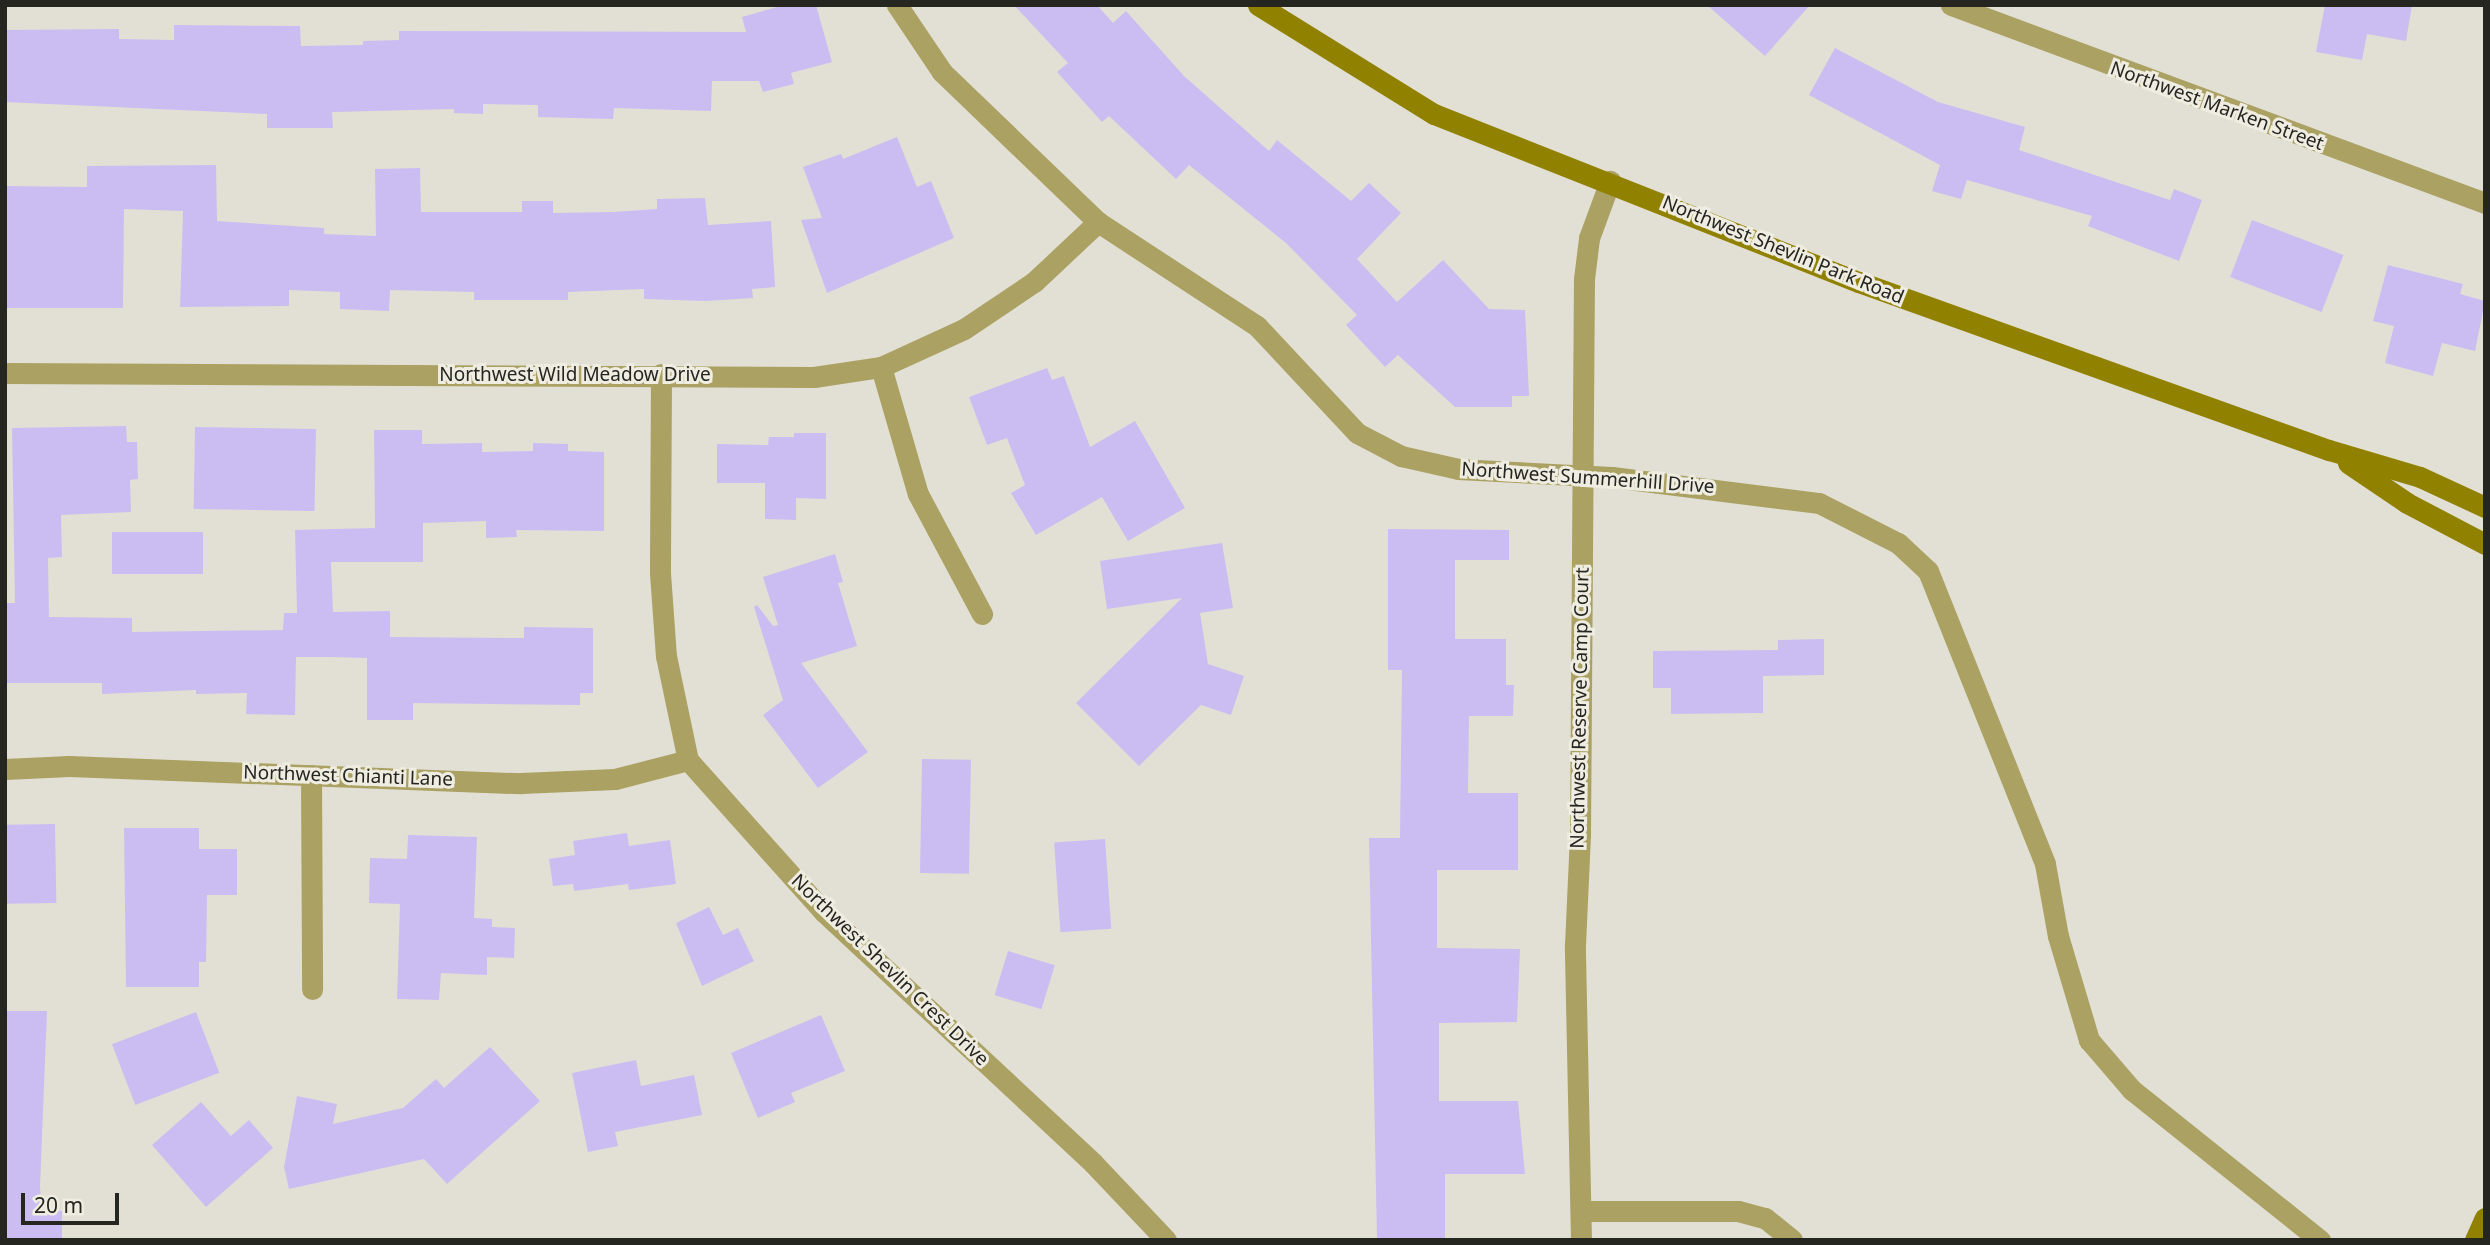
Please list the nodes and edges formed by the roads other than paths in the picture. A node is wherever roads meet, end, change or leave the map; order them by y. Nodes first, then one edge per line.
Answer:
1 (897, 5) edge
2 (1258, 5) edge
3 (1951, 5) edge
4 (1610, 181) junction
5 (2485, 203) edge
6 (1098, 222) junction
7 (881, 367) junction
8 (5, 373) edge
9 (661, 374) junction
10 (2329, 450) junction
11 (1582, 477) junction
12 (2485, 507) edge
13 (2485, 544) edge
14 (982, 614) dead end
15 (688, 760) junction
16 (5, 769) edge
17 (311, 775) junction
18 (312, 989) dead end
19 (1581, 1211) junction
20 (2485, 1218) edge
21 (1166, 1240) edge
22 (1581, 1240) edge
23 (1791, 1240) edge
24 (2320, 1240) edge
25 (2475, 1240) edge

1 - 6 street, Northwest Summerhill Drive
2 - 4 street, Northwest Shevlin Park Road
3 - 5 street, Northwest Marken Street
4 - 10 street, Northwest Shevlin Park Road
4 - 11 street, Northwest Reserve Camp Court
6 - 7 street, Northwest Wild Meadow Drive
6 - 11 street, Northwest Summerhill Drive
7 - 9 street, Northwest Wild Meadow Drive
7 - 14 street
8 - 9 street, Northwest Wild Meadow Drive
9 - 15 street, Northwest Shevlin Crest Drive
10 - 12 street, Northwest Shevlin Park Road
10 - 13 street, Northwest Shevlin Park Road
11 - 19 street, Northwest Reserve Camp Court
11 - 24 street, Northwest Summerhill Drive
15 - 17 street, Northwest Chianti Lane
15 - 21 street, Northwest Shevlin Crest Drive
16 - 17 street, Northwest Chianti Lane
17 - 18 street
19 - 22 street, Northwest Reserve Camp Court
19 - 23 street
20 - 25 street

